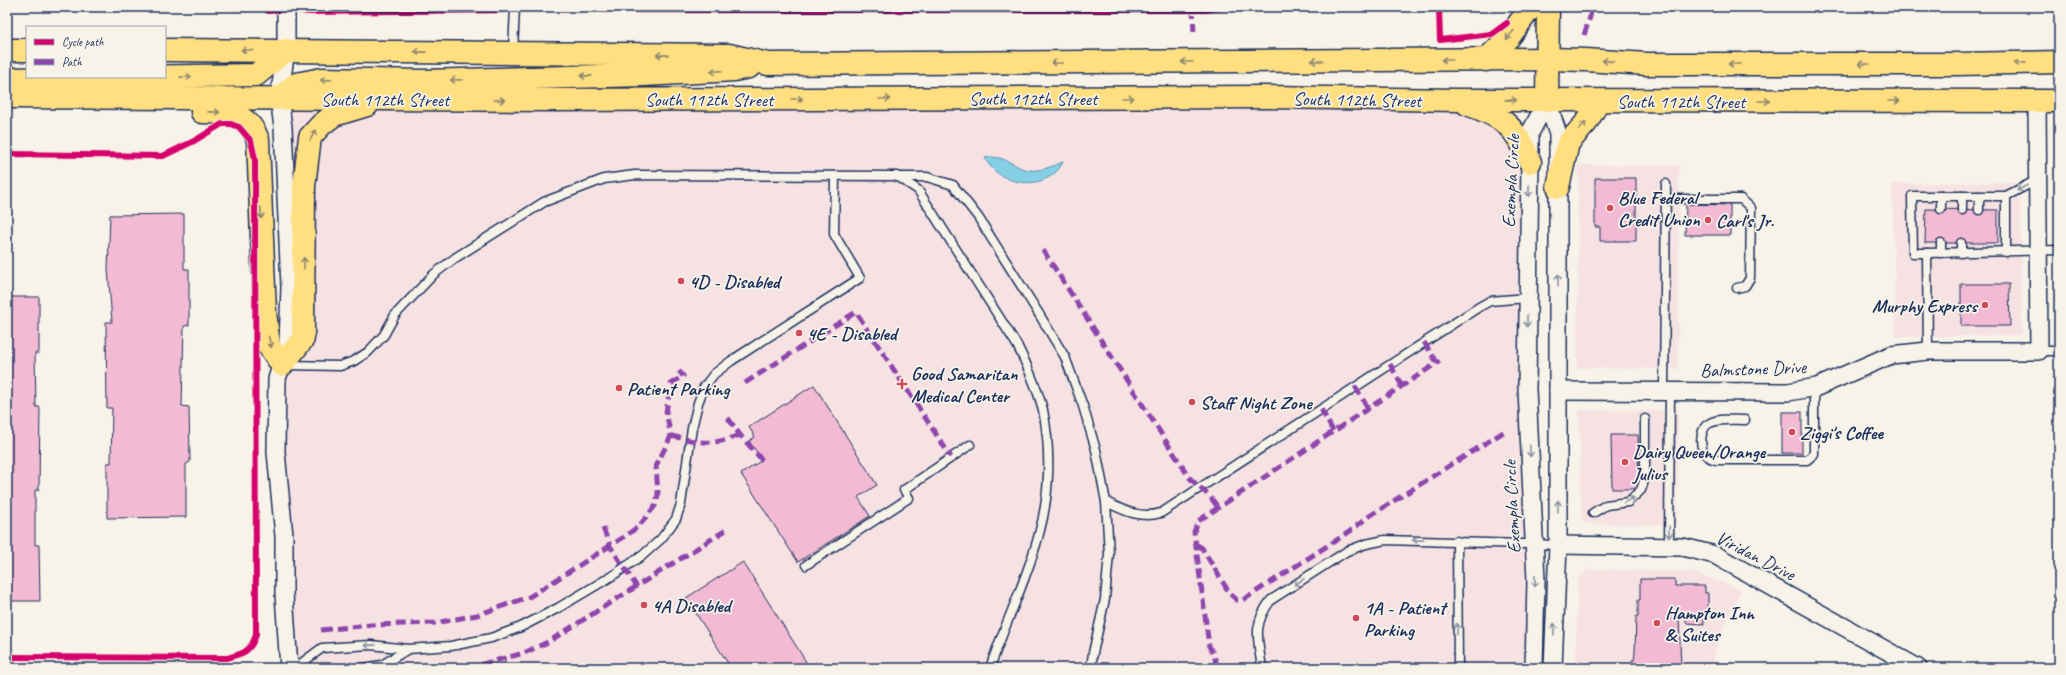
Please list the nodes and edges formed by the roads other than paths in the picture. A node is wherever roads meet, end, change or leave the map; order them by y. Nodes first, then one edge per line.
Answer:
1 (286, 7) edge
2 (515, 7) edge
3 (1531, 7) edge
4 (1548, 7) edge
5 (7, 50) edge
6 (26, 50) edge
7 (166, 50) edge
8 (286, 50) junction
9 (513, 53) junction
10 (1548, 59) junction
11 (1486, 60) junction
12 (2059, 62) edge
13 (768, 64) junction
14 (166, 76) edge
15 (69, 78) edge
16 (7, 79) edge
17 (7, 97) edge
18 (278, 98) junction
19 (390, 99) junction
20 (1458, 100) junction
21 (1548, 101) junction
22 (1599, 101) junction
23 (2037, 101) junction
24 (2059, 101) edge
25 (7, 109) edge
26 (1530, 162) junction
27 (835, 176) junction
28 (896, 176) junction
29 (2038, 180) junction
30 (1666, 184) dead end
31 (1558, 187) junction
32 (1941, 196) junction
33 (1962, 196) junction
34 (1980, 196) junction
35 (2006, 196) junction
36 (1666, 199) junction
37 (1942, 209) dead end
38 (1962, 210) dead end
39 (1979, 210) dead end
40 (1942, 243) dead end
41 (1961, 243) dead end
42 (1978, 243) dead end
43 (2038, 250) junction
44 (2059, 250) edge
45 (1979, 252) junction
46 (2006, 252) junction
47 (1927, 253) junction
48 (1941, 253) junction
49 (1961, 253) junction
50 (1737, 288) dead end
51 (1527, 298) junction
52 (2059, 350) edge
53 (1928, 351) junction
54 (2039, 351) junction
55 (282, 365) junction
56 (1814, 387) junction
57 (1558, 391) junction
58 (1667, 391) junction
59 (1645, 419) dead end
60 (1745, 420) dead end
61 (970, 445) dead end
62 (1106, 502) junction
63 (1593, 513) dead end
64 (1457, 541) junction
65 (1534, 544) junction
66 (1558, 545) junction
67 (1669, 546) junction
68 (806, 565) dead end
69 (408, 650) junction
70 (289, 668) edge
71 (295, 668) edge
72 (362, 668) edge
73 (990, 668) edge
74 (1091, 668) edge
75 (1262, 668) edge
76 (1458, 668) edge
77 (1534, 668) edge
78 (1552, 668) edge
79 (1918, 668) edge

1 - 8 street
2 - 9 lane
3 -> 11 main road
4 - 10 main road
5 - 6 main road
8 -> 7 main road, South 112th Street
9 -> 8 main road, South 112th Street
14 -> 8 main road
8 - 18 street
13 -> 9 main road, South 112th Street
10 - 11 main road, South 112th Street
12 -> 10 main road, South 112th Street
10 - 21 main road
11 -> 13 main road, South 112th Street
13 -> 18 main road
16 -> 15 main road
17 - 18 main road, South 112th Street
18 - 19 main road, South 112th Street
18 - 55 street
19 -> 20 main road, South 112th Street
55 -> 19 main road
20 -> 21 main road, South 112th Street
20 - 26 main road
21 - 22 main road, South 112th Street
21 - 26 street, Exempla Circle
21 - 31 street
22 -> 23 main road, South 112th Street
31 -> 22 main road
23 - 24 main road, South 112th Street
23 - 29 street
25 -> 55 main road
26 -> 51 street, Exempla Circle
27 - 28 lane
27 - 55 lane
27 - 69 lane
28 - 62 lane
28 - 73 lane
29 -> 35 lane
29 - 43 street
30 - 36 lane
57 -> 31 street
32 - 33 lane
32 - 37 lane
32 - 47 lane
33 - 34 lane
33 - 38 lane
34 - 35 lane
34 - 39 lane
35 - 46 lane
36 - 50 lane
36 - 58 lane
40 - 48 lane
41 - 49 lane
42 - 45 lane
43 - 44 lane
43 - 46 lane
43 - 54 street
45 - 46 lane
45 - 49 lane
47 - 48 lane
47 - 53 lane
48 - 49 lane
51 - 62 lane
51 -> 65 street, Exempla Circle
52 - 54 lane
53 - 54 street, Balmstone Drive
53 - 56 street, Balmstone Drive
55 - 70 street
56 - 58 street, Balmstone Drive
56 - 60 lane
57 - 58 street, Balmstone Drive
66 -> 57 street
58 -> 67 lane
63 -> 59 lane
61 - 68 lane
62 - 74 lane
64 - 65 lane
64 -> 75 lane
76 -> 64 lane
65 - 66 lane
65 -> 77 street, Exempla Circle
66 - 67 street, Viridan Drive
78 -> 66 street
67 - 79 street, Viridan Drive
69 -> 71 lane
69 - 72 lane

